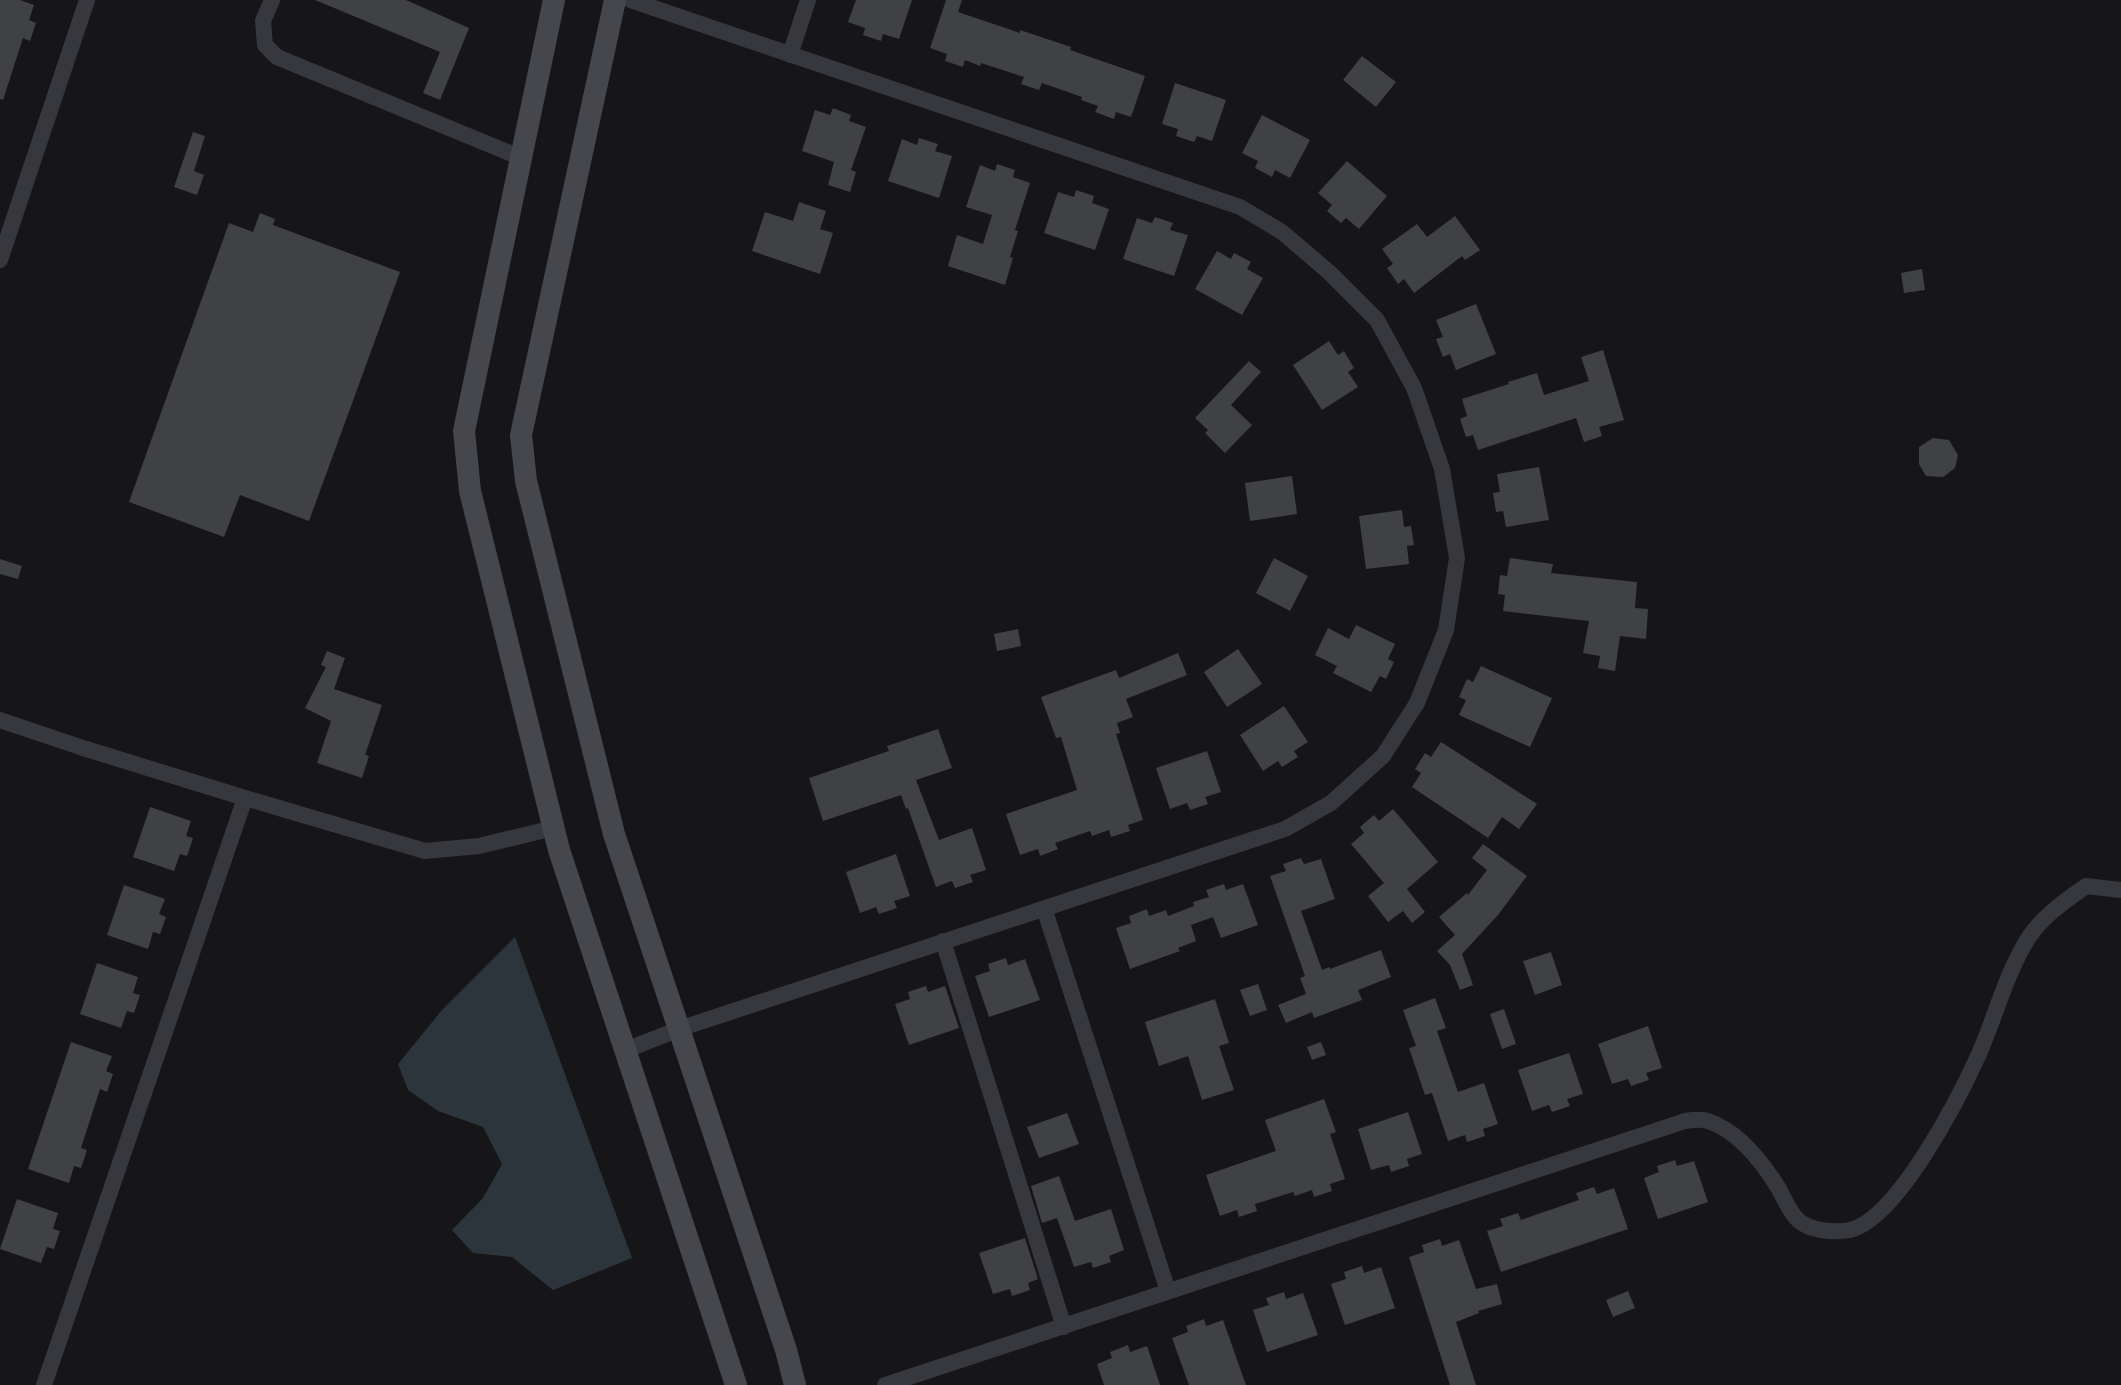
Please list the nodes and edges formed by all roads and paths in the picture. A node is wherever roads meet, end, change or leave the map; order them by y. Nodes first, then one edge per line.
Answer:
1 (87, 0) edge
2 (272, 0) edge
3 (555, 0) edge
4 (615, 0) edge
5 (630, 0) edge
6 (808, 0) edge
7 (790, 55) junction
8 (522, 158) junction
9 (0, 261) edge
10 (0, 720) edge
11 (245, 798) junction
12 (554, 828) junction
13 (2121, 890) edge
14 (1044, 908) junction
15 (943, 941) junction
16 (679, 1029) junction
17 (626, 1050) junction
18 (1168, 1291) junction
19 (1064, 1327) junction
20 (44, 1385) edge
21 (736, 1385) edge
22 (795, 1385) edge
23 (885, 1385) edge

1 - 9 street
2 - 8 street
3 - 8 street
4 - 16 street
5 - 7 street
6 - 7 street
7 - 14 street
8 - 12 street
10 - 11 street
11 - 12 street
11 - 20 street
12 - 17 street
13 - 18 street
14 - 15 street
14 - 18 street
15 - 16 street
15 - 19 street
16 - 17 street
16 - 22 street
17 - 21 street
18 - 19 street
19 - 23 street

